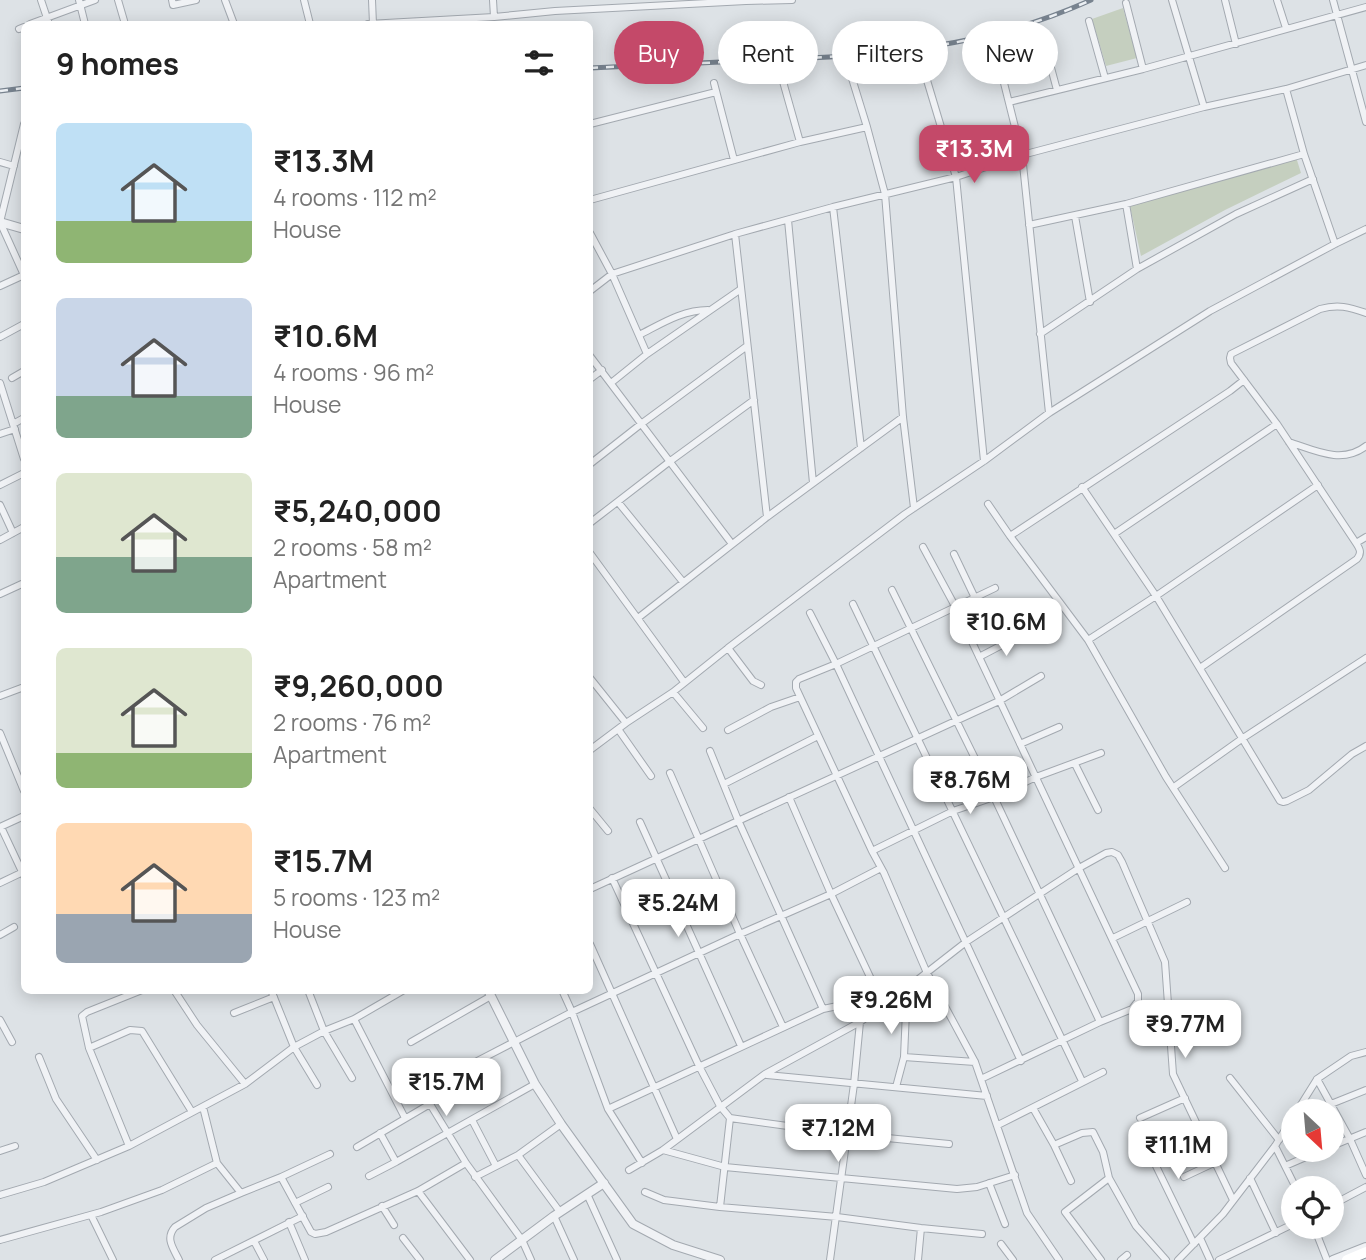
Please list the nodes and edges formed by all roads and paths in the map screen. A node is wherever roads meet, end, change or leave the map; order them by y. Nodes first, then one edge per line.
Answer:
1 (41, 0) edge
2 (95, 0) edge
3 (118, 0) edge
4 (172, 0) edge
5 (196, 0) edge
6 (225, 0) edge
7 (304, 0) edge
8 (372, 0) edge
9 (493, 0) edge
10 (554, 0) edge
11 (612, 0) edge
12 (746, 0) edge
13 (792, 0) edge
14 (1172, 0) edge
15 (1225, 0) edge
16 (1277, 0) edge
17 (1333, 0) edge
18 (675, 2) edge
19 (80, 3) edge
20 (1126, 3) dead end
21 (1366, 7) edge
22 (612, 8) junction
23 (555, 11) junction
24 (1337, 15) junction
25 (494, 17) junction
26 (48, 21) edge
27 (84, 21) edge
28 (124, 21) edge
29 (233, 21) edge
30 (309, 21) edge
31 (373, 21) edge
32 (425, 21) edge
33 (1089, 21) dead end
34 (1286, 28) junction
35 (1236, 44) junction
36 (1188, 56) junction
37 (1366, 65) edge
38 (1351, 68) junction
39 (1143, 69) junction
40 (1105, 78) junction
41 (714, 83) dead end
42 (784, 84) edge
43 (854, 84) edge
44 (928, 84) edge
45 (1004, 84) edge
46 (1055, 84) edge
47 (1286, 89) junction
48 (1057, 90) junction
49 (716, 92) junction
50 (1009, 102) junction
51 (1205, 107) junction
52 (1366, 122) edge
53 (593, 123) edge
54 (867, 127) junction
55 (21, 137) edge
56 (800, 142) junction
57 (1304, 154) junction
58 (1022, 155) junction
59 (734, 160) junction
60 (0, 162) edge
61 (14, 166) junction
62 (956, 177) junction
63 (1313, 179) junction
64 (885, 194) junction
65 (593, 199) edge
66 (1126, 205) junction
67 (833, 207) junction
68 (1075, 216) junction
69 (788, 220) junction
70 (0, 222) edge
71 (1029, 225) junction
72 (21, 228) edge
73 (1366, 229) edge
74 (735, 234) junction
75 (593, 239) edge
76 (1335, 244) junction
77 (21, 268) edge
78 (1137, 269) junction
79 (612, 274) junction
80 (21, 276) edge
81 (0, 286) edge
82 (741, 289) junction
83 (593, 290) edge
84 (1090, 302) junction
85 (710, 310) junction
86 (1366, 313) edge
87 (21, 326) edge
88 (1040, 334) junction
89 (639, 335) junction
90 (0, 337) edge
91 (747, 346) junction
92 (647, 354) junction
93 (593, 360) edge
94 (602, 370) junction
95 (21, 373) edge
96 (593, 377) edge
97 (12, 378) dead end
98 (1244, 380) junction
99 (0, 383) edge
100 (611, 383) junction
101 (754, 400) junction
102 (1049, 413) junction
103 (904, 417) junction
104 (21, 420) edge
105 (641, 424) junction
106 (1277, 424) junction
107 (14, 426) junction
108 (0, 434) edge
109 (1289, 442) junction
110 (1366, 446) edge
111 (861, 448) junction
112 (21, 449) edge
113 (984, 461) junction
114 (593, 462) edge
115 (668, 462) junction
116 (21, 474) edge
117 (813, 483) junction
118 (0, 485) edge
119 (1318, 485) junction
120 (1082, 487) junction
121 (618, 502) junction
122 (0, 505) edge
123 (988, 505) dead end
124 (914, 508) junction
125 (767, 517) junction
126 (593, 521) edge
127 (21, 529) edge
128 (13, 533) junction
129 (1114, 534) junction
130 (1010, 536) junction
131 (1366, 537) edge
132 (0, 540) edge
133 (1356, 543) junction
134 (732, 544) junction
135 (923, 547) dead end
136 (954, 554) dead end
137 (593, 557) edge
138 (682, 582) junction
139 (21, 584) edge
140 (995, 588) dead end
141 (892, 590) dead end
142 (1, 592) edge
143 (1156, 596) junction
144 (975, 598) junction
145 (853, 604) dead end
146 (956, 608) junction
147 (810, 613) dead end
148 (638, 618) junction
149 (911, 628) junction
150 (1021, 635) dead end
151 (1088, 640) junction
152 (874, 646) junction
153 (727, 648) junction
154 (979, 657) junction
155 (1366, 659) edge
156 (836, 664) junction
157 (1200, 668) junction
158 (1041, 676) dead end
159 (593, 682) edge
160 (684, 682) junction
161 (761, 685) dead end
162 (21, 688) edge
163 (673, 692) junction
164 (0, 696) edge
165 (800, 697) junction
166 (999, 701) junction
167 (956, 721) junction
168 (626, 723) junction
169 (1059, 727) dead end
170 (703, 728) dead end
171 (618, 729) junction
172 (728, 730) dead end
173 (0, 733) edge
174 (818, 736) junction
175 (1243, 738) junction
176 (917, 739) junction
177 (1020, 744) junction
178 (1366, 746) edge
179 (593, 748) edge
180 (710, 751) dead end
181 (1101, 754) dead end
182 (879, 756) junction
183 (1075, 764) junction
184 (670, 773) dead end
185 (836, 775) junction
186 (651, 776) dead end
187 (1035, 777) junction
188 (21, 784) edge
189 (724, 784) junction
190 (1174, 788) junction
191 (789, 797) junction
192 (994, 797) junction
193 (1098, 810) dead end
194 (953, 811) junction
195 (593, 814) edge
196 (21, 817) edge
197 (640, 821) dead end
198 (738, 821) junction
199 (1, 827) edge
200 (608, 831) dead end
201 (914, 831) junction
202 (700, 839) junction
203 (872, 851) junction
204 (656, 860) junction
205 (21, 868) edge
206 (881, 868) junction
207 (1079, 868) junction
208 (1225, 868) dead end
209 (21, 875) edge
210 (612, 878) junction
211 (0, 883) edge
212 (593, 888) edge
213 (831, 894) junction
214 (1041, 894) junction
215 (1187, 902) dead end
216 (783, 916) junction
217 (1003, 918) junction
218 (1148, 922) junction
219 (14, 927) dead end
220 (740, 934) junction
221 (0, 935) edge
222 (1112, 939) junction
223 (966, 942) junction
224 (593, 951) edge
225 (699, 952) junction
226 (655, 973) junction
227 (927, 973) junction
228 (907, 988) junction
229 (132, 994) edge
230 (177, 994) edge
231 (272, 994) edge
232 (310, 994) edge
233 (397, 994) edge
234 (488, 994) edge
235 (490, 994) edge
236 (564, 994) edge
237 (611, 994) junction
238 (877, 994) junction
239 (880, 1007) junction
240 (823, 1009) junction
241 (572, 1012) junction
242 (234, 1013) dead end
243 (354, 1019) junction
244 (0, 1020) edge
245 (860, 1021) junction
246 (1100, 1022) junction
247 (783, 1027) junction
248 (324, 1031) junction
249 (1063, 1040) junction
250 (514, 1041) junction
251 (12, 1042) dead end
252 (411, 1042) dead end
253 (741, 1046) junction
254 (294, 1047) junction
255 (89, 1048) junction
256 (1366, 1052) edge
257 (39, 1057) dead end
258 (904, 1057) junction
259 (1021, 1061) junction
260 (975, 1062) junction
261 (699, 1066) junction
262 (462, 1069) dead end
263 (1103, 1072) dead end
264 (765, 1074) junction
265 (352, 1078) dead end
266 (1230, 1078) dead end
267 (981, 1079) junction
268 (1317, 1079) junction
269 (1082, 1082) junction
270 (245, 1084) junction
271 (535, 1084) junction
272 (854, 1084) junction
273 (317, 1085) dead end
274 (896, 1087) junction
275 (654, 1088) junction
276 (1366, 1090) edge
277 (987, 1096) junction
278 (1185, 1098) junction
279 (1305, 1099) edge
280 (1328, 1099) edge
281 (1344, 1099) edge
282 (202, 1107) junction
283 (720, 1107) junction
284 (1033, 1108) junction
285 (608, 1109) junction
286 (192, 1112) junction
287 (405, 1118) junction
288 (730, 1118) junction
289 (1140, 1118) dead end
290 (472, 1119) junction
291 (561, 1124) junction
292 (998, 1125) junction
293 (1344, 1128) edge
294 (1138, 1129) dead end
295 (1201, 1130) junction
296 (1366, 1132) edge
297 (380, 1133) junction
298 (447, 1133) junction
299 (846, 1134) junction
300 (1281, 1136) edge
301 (677, 1139) junction
302 (1350, 1139) junction
303 (1344, 1141) edge
304 (1277, 1143) junction
305 (949, 1144) dead end
306 (1168, 1145) dead end
307 (15, 1146) dead end
308 (129, 1146) junction
309 (1054, 1146) junction
310 (357, 1147) dead end
311 (663, 1150) junction
312 (0, 1151) edge
313 (330, 1154) dead end
314 (518, 1155) junction
315 (97, 1160) junction
316 (396, 1162) junction
317 (1294, 1162) edge
318 (217, 1163) junction
319 (466, 1163) junction
320 (642, 1163) junction
321 (1216, 1163) junction
322 (496, 1166) junction
323 (1285, 1166) junction
324 (725, 1167) junction
325 (629, 1170) dead end
326 (1015, 1175) junction
327 (1366, 1175) edge
328 (369, 1176) dead end
329 (1290, 1176) edge
330 (281, 1177) junction
331 (475, 1177) junction
332 (1184, 1177) dead end
333 (842, 1178) junction
334 (1109, 1178) junction
335 (1250, 1178) junction
336 (1071, 1181) dead end
337 (604, 1183) junction
338 (989, 1183) junction
339 (328, 1187) dead end
340 (1366, 1187) edge
341 (418, 1191) junction
342 (645, 1192) dead end
343 (241, 1193) junction
344 (586, 1194) junction
345 (0, 1195) edge
346 (1344, 1199) edge
347 (1233, 1200) junction
348 (295, 1203) junction
349 (382, 1206) junction
350 (720, 1207) junction
351 (557, 1214) junction
352 (91, 1215) junction
353 (303, 1216) junction
354 (837, 1217) junction
355 (289, 1222) junction
356 (1004, 1224) dead end
357 (394, 1225) dead end
358 (921, 1228) junction
359 (1281, 1230) edge
360 (1276, 1233) junction
361 (982, 1234) dead end
362 (403, 1238) dead end
363 (1200, 1238) junction
364 (1319, 1239) edge
365 (0, 1240) edge
366 (522, 1240) junction
367 (254, 1241) junction
368 (1001, 1244) dead end
369 (1194, 1244) junction
370 (1366, 1249) edge
371 (1366, 1258) edge
372 (113, 1260) edge
373 (179, 1260) edge
374 (215, 1260) edge
375 (264, 1260) edge
376 (305, 1260) edge
377 (420, 1260) edge
378 (470, 1260) edge
379 (495, 1260) edge
380 (531, 1260) edge
381 (574, 1260) edge
382 (617, 1260) edge
383 (720, 1260) edge
384 (830, 1260) edge
385 (918, 1260) edge
386 (1013, 1260) edge
387 (1059, 1260) edge
388 (1101, 1260) edge
389 (1166, 1260) edge
390 (1178, 1260) edge
391 (1210, 1260) edge
392 (1219, 1260) edge
393 (1327, 1260) edge
394 (1333, 1260) edge
395 (1347, 1260) edge
396 (1361, 1260) edge

1 - 26 street
2 - 19 street
3 - 28 street
4 - 5 street
6 - 29 street
7 - 30 street
8 - 31 street
9 - 25 street
10 - 23 street
11 - 22 street
12 - 13 street
12 - 18 street
14 - 36 street
15 - 35 street
16 - 34 street
17 - 24 street
18 - 22 street
19 - 26 street
19 - 27 street
20 - 39 street
21 - 24 street
22 - 23 street
23 - 25 street
24 - 34 street
24 - 38 street
25 - 32 street
33 - 40 street
34 - 35 street
35 - 36 street
36 - 39 street
36 - 51 street
37 - 38 street
38 - 47 street
38 - 52 street
39 - 40 street
40 - 48 street
41 - 49 street
42 - 56 street
43 - 54 street
44 - 62 street
45 - 50 street
46 - 48 street
47 - 51 street
47 - 57 street
48 - 50 street
49 - 53 street
49 - 59 street
50 - 58 street
51 - 58 street
54 - 56 street
54 - 64 street
55 - 61 street
56 - 59 street
57 - 63 street
57 - 66 street
58 - 62 street
58 - 71 street
59 - 65 street
60 - 61 street
61 - 70 street
62 - 64 street
62 - 113 street
63 - 76 street
63 - 78 street
64 - 67 street
64 - 103 street
66 - 68 street
66 - 78 street
67 - 69 street
67 - 111 street
68 - 71 street
68 - 84 street
69 - 74 street
69 - 117 street
70 - 72 street
70 - 77 street
71 - 88 street
73 - 76 street
74 - 79 street
74 - 82 street
75 - 79 street
76 - 102 street
78 - 84 street
79 - 83 street
79 - 89 street
80 - 81 street
82 - 85 street
82 - 91 street
84 - 88 street
85 - 89 street
85 - 92 street
86 - 98 street
87 - 90 street
88 - 102 street
89 - 92 street
91 - 101 street
91 - 105 street
92 - 100 street
93 - 94 street
94 - 96 street
94 - 100 street
95 - 97 street
98 - 106 street
98 - 120 street
99 - 107 street
100 - 105 street
101 - 115 street
101 - 125 street
102 - 113 street
103 - 111 street
103 - 124 street
104 - 107 street
105 - 114 street
105 - 115 street
106 - 109 street
106 - 129 street
107 - 108 street
107 - 112 street
109 - 110 street
109 - 119 street
111 - 117 street
113 - 124 street
115 - 121 street
115 - 134 street
116 - 118 street
117 - 125 street
119 - 133 street
119 - 143 street
120 - 129 street
120 - 130 street
121 - 126 street
121 - 138 street
122 - 128 street
123 - 130 street
124 - 153 street
125 - 134 street
127 - 128 street
128 - 132 street
129 - 143 street
130 - 151 street
131 - 133 street
133 - 157 street
134 - 138 street
135 - 146 street
136 - 144 street
137 - 148 street
138 - 148 street
139 - 142 street
140 - 144 street
141 - 149 street
143 - 151 street
143 - 157 street
144 - 146 street
145 - 152 street
146 - 149 street
146 - 154 street
147 - 156 street
148 - 160 street
149 - 152 street
149 - 167 street
150 - 154 street
151 - 190 street
152 - 156 street
152 - 176 street
153 - 160 street
153 - 161 street
154 - 166 street
155 - 175 street
156 - 165 street
156 - 182 street
157 - 175 street
158 - 166 street
159 - 168 street
160 - 163 street
162 - 164 street
163 - 168 street
163 - 170 street
165 - 172 street
165 - 174 street
166 - 167 street
166 - 177 street
167 - 176 street
167 - 192 street
168 - 171 street
169 - 177 street
171 - 179 street
171 - 186 street
173 - 188 street
174 - 185 street
174 - 189 street
175 - 178 street
175 - 190 street
176 - 182 street
176 - 194 street
177 - 187 street
180 - 189 street
181 - 183 street
182 - 185 street
182 - 201 street
183 - 187 street
183 - 193 street
184 - 202 street
185 - 191 street
185 - 203 street
187 - 192 street
187 - 207 street
189 - 198 street
190 - 208 street
191 - 198 street
191 - 213 street
192 - 194 street
192 - 214 street
194 - 201 street
194 - 217 street
195 - 200 street
196 - 199 street
197 - 204 street
198 - 202 street
198 - 216 street
199 - 205 street
201 - 203 street
201 - 223 street
202 - 204 street
202 - 220 street
203 - 206 street
204 - 210 street
204 - 225 street
206 - 213 street
206 - 227 street
207 - 214 street
207 - 218 street
207 - 222 street
209 - 211 street
210 - 212 street
210 - 226 street
213 - 216 street
213 - 238 street
214 - 217 street
214 - 246 street
215 - 218 street
216 - 220 street
216 - 240 street
217 - 223 street
217 - 249 street
218 - 222 street
218 - 278 street
219 - 221 street
220 - 225 street
220 - 247 street
222 - 246 street
223 - 227 street
223 - 259 street
224 - 237 street
225 - 226 street
225 - 253 street
226 - 237 street
226 - 261 street
227 - 228 street
227 - 260 street
228 - 238 street
228 - 239 street
228 - 258 street
229 - 255 street
230 - 270 street
231 - 242 street
231 - 254 street
232 - 248 street
233 - 243 street
234 - 252 street
235 - 250 street
236 - 241 street
237 - 241 street
237 - 275 street
238 - 239 street
238 - 240 street
239 - 245 street
240 - 247 street
241 - 250 street
241 - 285 street
243 - 248 street
243 - 287 street
244 - 251 street
245 - 264 street
245 - 272 street
246 - 249 street
247 - 253 street
248 - 254 street
248 - 265 street
249 - 259 street
249 - 269 street
250 - 262 street
250 - 271 street
253 - 261 street
254 - 270 street
254 - 273 street
255 - 286 street
255 - 308 street
256 - 268 street
257 - 315 street
258 - 260 street
258 - 274 street
259 - 267 street
260 - 267 street
261 - 275 street
261 - 283 street
263 - 269 street
264 - 272 street
264 - 283 street
266 - 304 street
267 - 277 street
268 - 279 street
268 - 280 street
269 - 284 street
270 - 282 street
271 - 290 street
271 - 291 street
272 - 274 street
272 - 299 street
274 - 277 street
275 - 285 street
275 - 301 street
276 - 281 street
277 - 292 street
278 - 289 street
278 - 295 street
282 - 286 street
282 - 318 street
283 - 288 street
283 - 301 street
284 - 292 street
284 - 309 street
285 - 320 street
286 - 308 street
287 - 297 street
287 - 298 street
288 - 299 street
288 - 324 street
290 - 298 street
290 - 322 street
291 - 314 street
291 - 337 street
292 - 326 street
293 - 302 street
294 - 369 street
295 - 306 street
295 - 321 street
296 - 302 street
297 - 310 street
297 - 316 street
298 - 316 street
298 - 319 street
299 - 305 street
299 - 333 street
300 - 304 street
301 - 311 street
302 - 303 street
302 - 327 street
304 - 323 street
304 - 335 street
307 - 312 street
308 - 315 street
309 - 334 street
309 - 336 street
311 - 320 street
311 - 324 street
313 - 330 street
314 - 322 street
314 - 351 street
315 - 345 street
316 - 328 street
317 - 323 street
318 - 343 street
318 - 352 street
319 - 331 street
319 - 341 street
320 - 325 street
321 - 332 street
321 - 347 street
322 - 331 street
323 - 329 street
324 - 333 street
324 - 350 street
326 - 338 street
326 - 387 street
330 - 343 street
330 - 348 street
331 - 366 street
333 - 338 street
333 - 354 street
334 - 388 street
334 - 389 street
335 - 347 street
335 - 360 street
337 - 344 street
337 - 383 street
338 - 356 street
339 - 348 street
340 - 346 street
341 - 349 street
341 - 378 street
342 - 350 street
343 - 373 street
344 - 351 street
344 - 382 street
347 - 363 street
348 - 353 street
349 - 353 street
349 - 357 street
350 - 354 street
351 - 366 street
351 - 381 street
352 - 365 street
352 - 372 street
353 - 355 street
354 - 358 street
354 - 384 street
355 - 367 street
355 - 376 street
358 - 361 street
358 - 385 street
359 - 360 street
360 - 392 street
362 - 377 street
363 - 369 street
363 - 391 street
364 - 393 street
366 - 379 street
366 - 380 street
367 - 374 street
367 - 375 street
368 - 386 street
369 - 390 street
370 - 394 street
370 - 395 highway
371 - 396 highway

